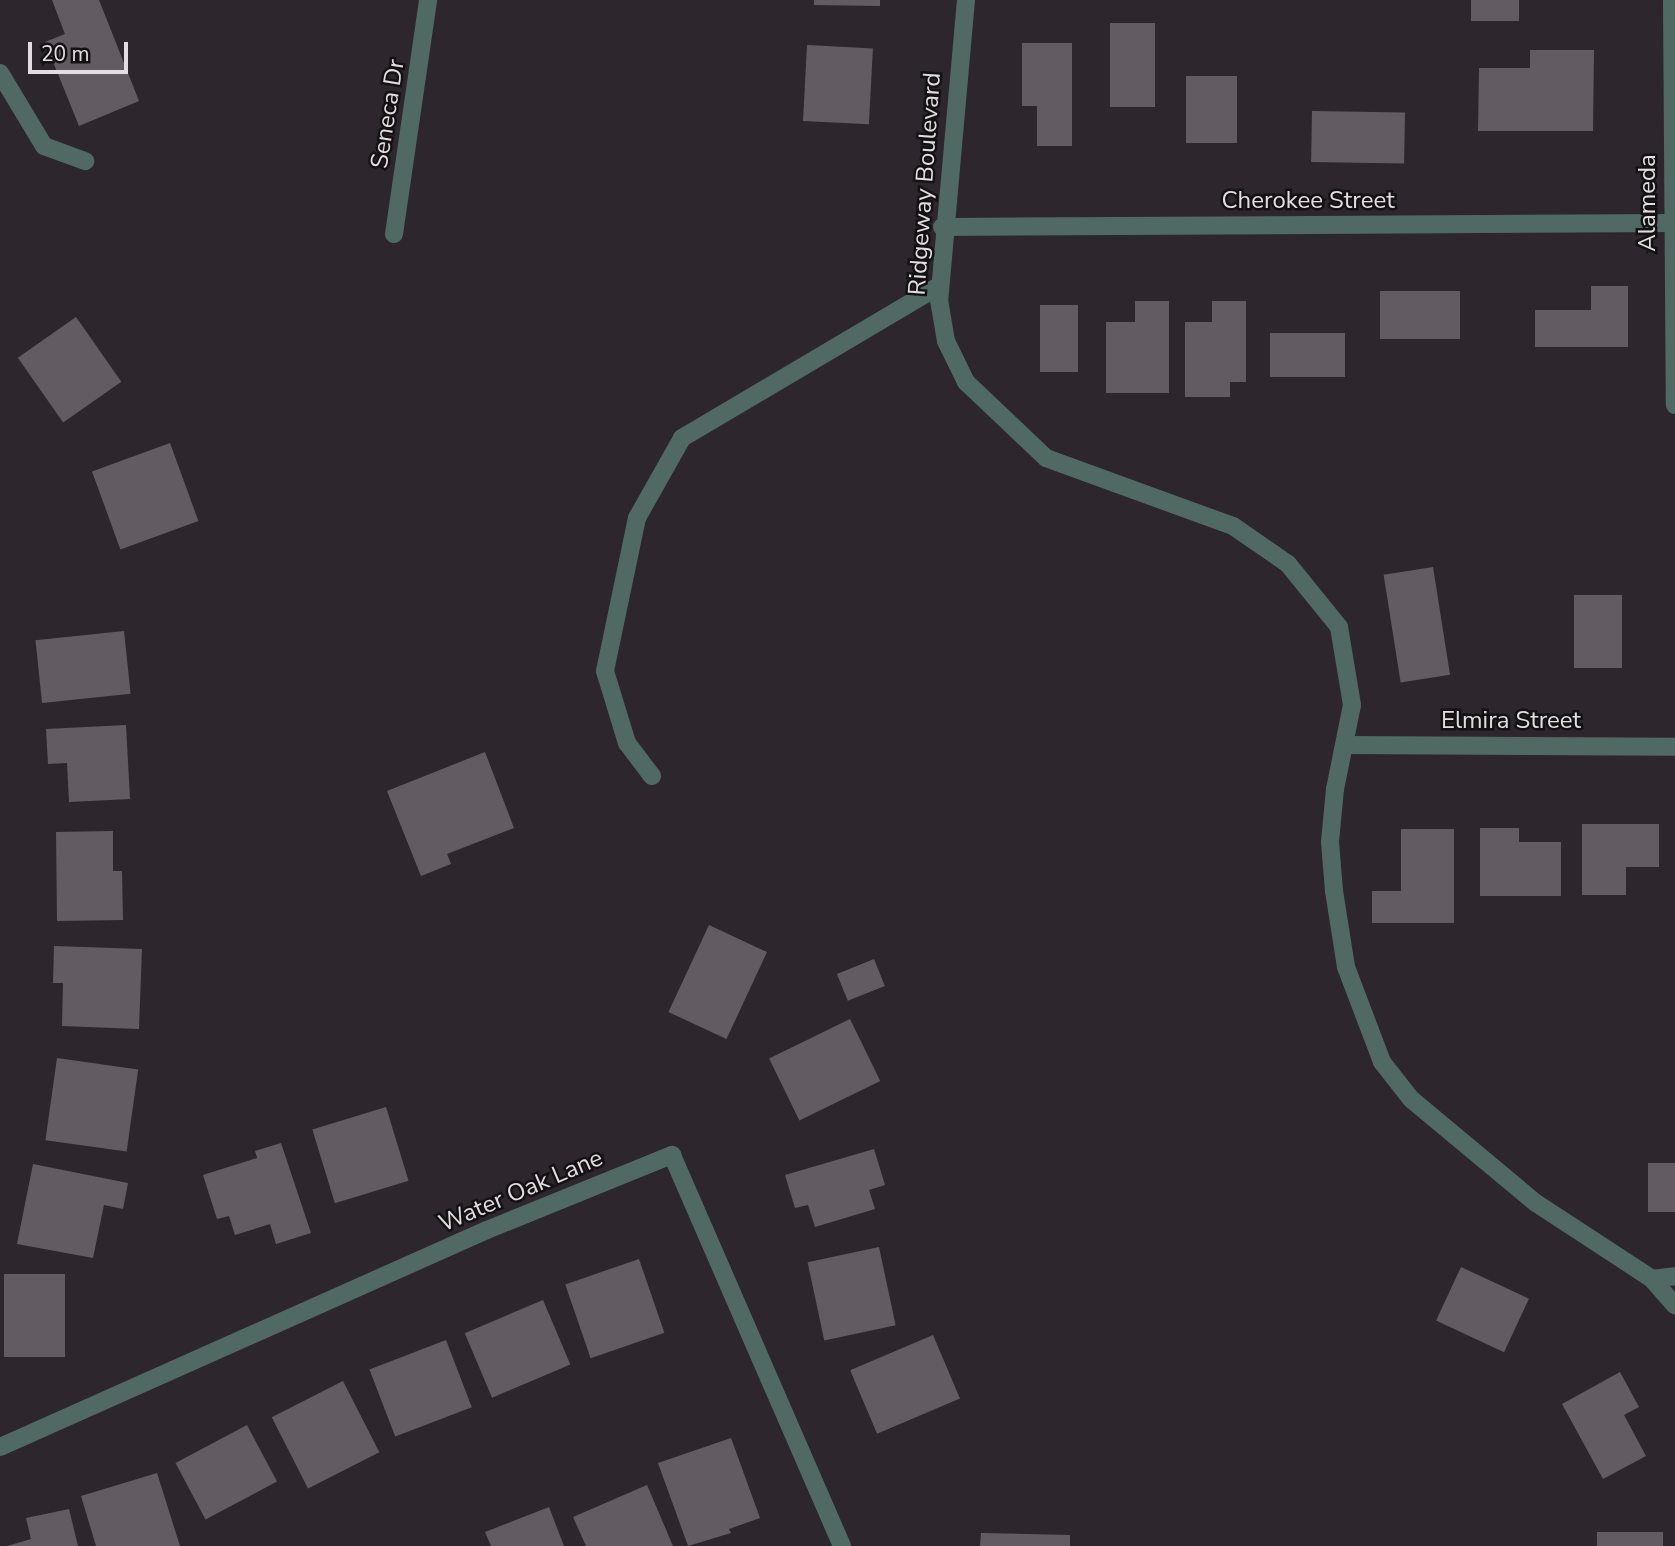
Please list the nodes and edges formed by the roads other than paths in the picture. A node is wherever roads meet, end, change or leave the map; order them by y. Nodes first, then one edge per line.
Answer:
1 (428, 0) edge
2 (966, 0) edge
3 (1672, 0) edge
4 (0, 74) edge
5 (85, 161) dead end
6 (1674, 223) edge
7 (942, 227) junction
8 (394, 234) dead end
9 (939, 286) junction
10 (1675, 405) edge
11 (1346, 744) junction
12 (1675, 747) edge
13 (652, 776) dead end
14 (1675, 1276) edge
15 (1652, 1279) junction
16 (1675, 1305) edge
17 (0, 1447) edge
18 (842, 1546) edge

1 - 8 street, Seneca Dr
2 - 7 street, Ridgeway Boulevard
3 - 6 street, Alameda
4 - 5 street
6 - 7 street, Cherokee Street
6 - 10 street, Alameda
7 - 9 street, Ridgeway Boulevard
9 - 11 street, Ridgeway Boulevard
9 - 13 street
11 - 12 street, Elmira Street
11 - 15 street, Ridgeway Boulevard
14 - 15 street
15 - 16 street, Ridgeway Boulevard
17 - 18 street, Water Oak Lane

